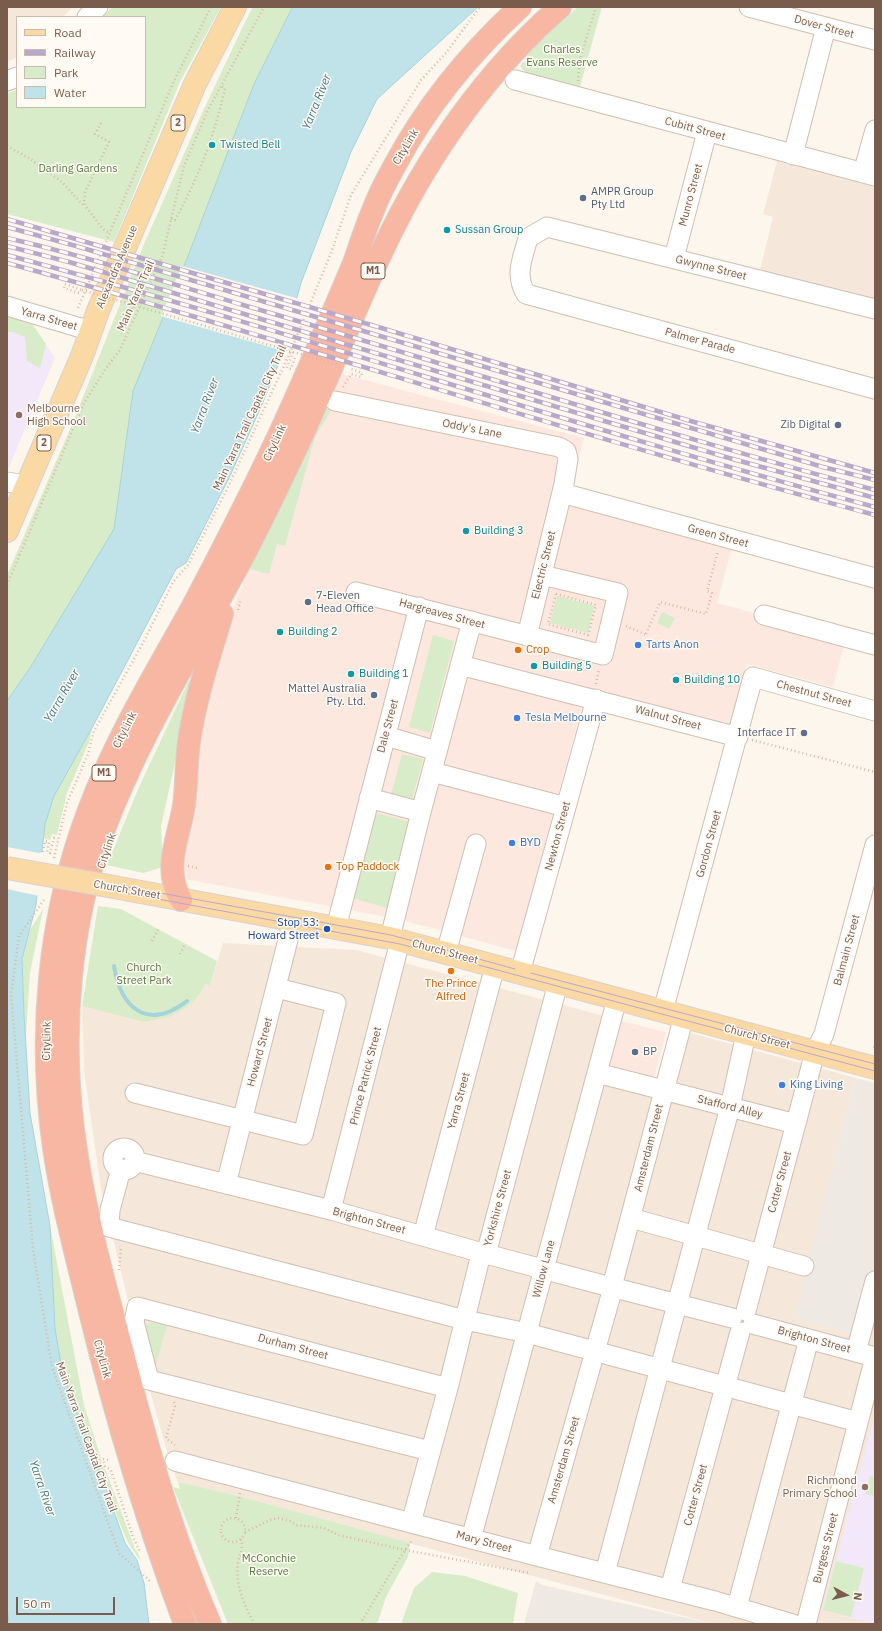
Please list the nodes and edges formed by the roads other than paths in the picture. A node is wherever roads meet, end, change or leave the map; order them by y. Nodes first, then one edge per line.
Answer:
1 (98, 7) edge
2 (235, 7) edge
3 (520, 7) edge
4 (560, 7) edge
5 (749, 7) edge
6 (88, 16) edge
7 (826, 27) junction
8 (875, 40) edge
9 (515, 80) dead end
10 (875, 130) edge
11 (707, 132) junction
12 (793, 155) junction
13 (869, 175) edge
14 (674, 258) junction
15 (526, 294) joint
16 (7, 306) edge
17 (875, 309) edge
18 (91, 331) junction
19 (875, 389) edge
20 (335, 402) dead end
21 (17, 484) edge
22 (562, 493) junction
23 (7, 531) edge
24 (238, 567) junction
25 (542, 575) junction
26 (875, 578) edge
27 (356, 592) dead end
28 (419, 607) junction
29 (764, 615) dead end
30 (472, 622) junction
31 (527, 636) junction
32 (875, 645) edge
33 (460, 665) junction
34 (753, 677) joint
35 (594, 699) junction
36 (875, 711) edge
37 (386, 736) junction
38 (738, 737) junction
39 (438, 751) junction
40 (432, 772) junction
41 (369, 798) junction
42 (566, 807) junction
43 (421, 812) junction
44 (476, 844) dead end
45 (875, 845) edge
46 (7, 868) edge
47 (181, 900) junction
48 (293, 920) junction
49 (336, 928) junction
50 (395, 940) junction
51 (446, 953) junction
52 (495, 966) junction
53 (520, 973) junction
54 (558, 983) junction
55 (277, 988) junction
56 (617, 999) junction
57 (674, 1014) junction
58 (746, 1034) junction
59 (815, 1052) junction
60 (875, 1054) edge
61 (597, 1074) junction
62 (664, 1090) junction
63 (135, 1093) dead end
64 (730, 1106) junction
65 (243, 1120) junction
66 (796, 1124) junction
67 (226, 1184) junction
68 (331, 1210) junction
69 (631, 1218) junction
70 (695, 1235) junction
71 (423, 1236) junction
72 (486, 1254) junction
73 (761, 1254) junction
74 (804, 1266) dead end
75 (544, 1270) junction
76 (875, 1282) edge
77 (612, 1287) junction
78 (677, 1304) junction
79 (465, 1320) junction
80 (743, 1321) junction
81 (527, 1333) junction
82 (810, 1339) junction
83 (594, 1351) junction
84 (856, 1352) junction
85 (875, 1357) edge
86 (658, 1369) junction
87 (725, 1386) junction
88 (448, 1388) junction
89 (792, 1405) junction
90 (858, 1422) junction
91 (430, 1451) junction
92 (177, 1453) road end
93 (415, 1524) junction
94 (471, 1539) junction
95 (537, 1556) junction
96 (605, 1573) junction
97 (670, 1589) junction
98 (737, 1607) junction
99 (185, 1624) edge
100 (210, 1624) edge
101 (793, 1624) edge
102 (806, 1624) edge

1 - 6 street
2 - 18 main road, Alexandra Avenue / 2
3 - 99 highway, CityLink / M1
4 - 24 highway, M1
5 - 7 street, Dover Street
7 - 8 street, Dover Street
7 - 12 street
9 - 11 street, Cubitt Street
10 - 13 street
11 - 12 street, Cubitt Street
11 - 14 street, Munro Street
12 - 13 street, Cubitt Street
14 - 15 street, Gwynne Street
14 - 17 street, Gwynne Street
15 - 19 street, Palmer Parade
16 - 18 street, Yarra Street
18 - 21 main road, Alexandra Avenue / 2
20 - 22 street, Oddy's Lane
21 - 23 main road, Alexandra Avenue / 2
22 - 25 street, Electric Street
22 - 26 street, Green Street
24 - 47 highway
24 - 100 highway, M1
25 - 31 street, Electric Street
25 - 31 street, Hargreaves Street
27 - 28 street, Hargreaves Street
28 - 30 street, Hargreaves Street
28 - 37 street, Dale Street
29 - 32 street
30 - 31 street, Hargreaves Street
30 - 33 street
33 - 35 street, Walnut Street
33 - 39 street
34 - 36 street, Chestnut Street
34 - 38 street, Gordon Street
35 - 38 street, Walnut Street
35 - 42 street, Newton Street
37 - 39 street
37 - 41 street, Dale Street
38 - 57 street, Gordon Street
39 - 40 street
40 - 42 street
40 - 43 street
41 - 43 street
41 - 49 street, Dale Street
42 - 53 street, Newton Street
43 - 50 street
44 - 51 street
45 - 59 street, Balmain Street
46 - 47 main road, Church Street, bridge
47 - 48 main road, Church Street
48 - 49 main road, Church Street
48 - 55 street, Howard Street
49 - 50 main road, Church Street
50 - 51 main road, Church Street
50 - 68 street, Prince Patrick Street
51 - 52 main road, Church Street
52 - 53 main road, Church Street
52 - 71 street, Yarra Street
53 - 54 main road, Church Street
54 - 56 main road, Church Street
54 - 72 street, Yorkshire Street
55 - 65 street, Howard Street
55 - 65 street
56 - 57 main road, Church Street
56 - 61 street, Willow Lane
57 - 58 main road, Church Street
57 - 62 street, Amsterdam Street
58 - 59 main road, Church Street
58 - 64 street
59 - 60 main road, Church Street
59 - 66 street, Cotter Street
61 - 62 street, Stafford Alley
61 - 75 street, Willow Lane
62 - 64 street, Stafford Alley
62 - 69 street, Amsterdam Street
63 - 65 street
64 - 66 street, Stafford Alley
64 - 70 street
65 - 67 street, Howard Street
66 - 73 street, Cotter Street
67 - 68 street, Brighton Street
67 - 79 street, Brighton Street
68 - 71 street, Brighton Street
69 - 70 street
69 - 77 street, Amsterdam Street
70 - 73 street
70 - 78 street
71 - 72 street, Brighton Street
72 - 75 street, Brighton Street
72 - 79 street, Yorkshire Street
73 - 74 street
73 - 80 street, Cotter Street
75 - 77 street, Brighton Street
75 - 81 street, Willow Lane
76 - 84 street
77 - 78 street, Brighton Street
77 - 83 street, Amsterdam Street
78 - 80 street, Brighton Street
78 - 86 street
79 - 81 street
79 - 88 street, Yorkshire Street
80 - 82 street, Brighton Street
80 - 87 street, Cotter Street
81 - 83 street
81 - 94 street, Willow Lane
82 - 84 street, Brighton Street
82 - 89 street
83 - 86 street
83 - 95 street, Amsterdam Street
84 - 85 street, Brighton Street
85 - 90 street, Burgess Street
86 - 87 street
86 - 96 street
87 - 89 street
87 - 97 street, Cotter Street
88 - 91 street, Yorkshire Street
88 - 91 street, Durham Street
89 - 90 street
89 - 98 street
90 - 102 street, Burgess Street
91 - 93 street, Yorkshire Street
92 - 93 street, Mary Street
93 - 94 street, Mary Street
94 - 95 street, Mary Street
95 - 96 street, Mary Street
96 - 97 street, Mary Street
97 - 98 street, Mary Street
98 - 101 street, Mary Street

